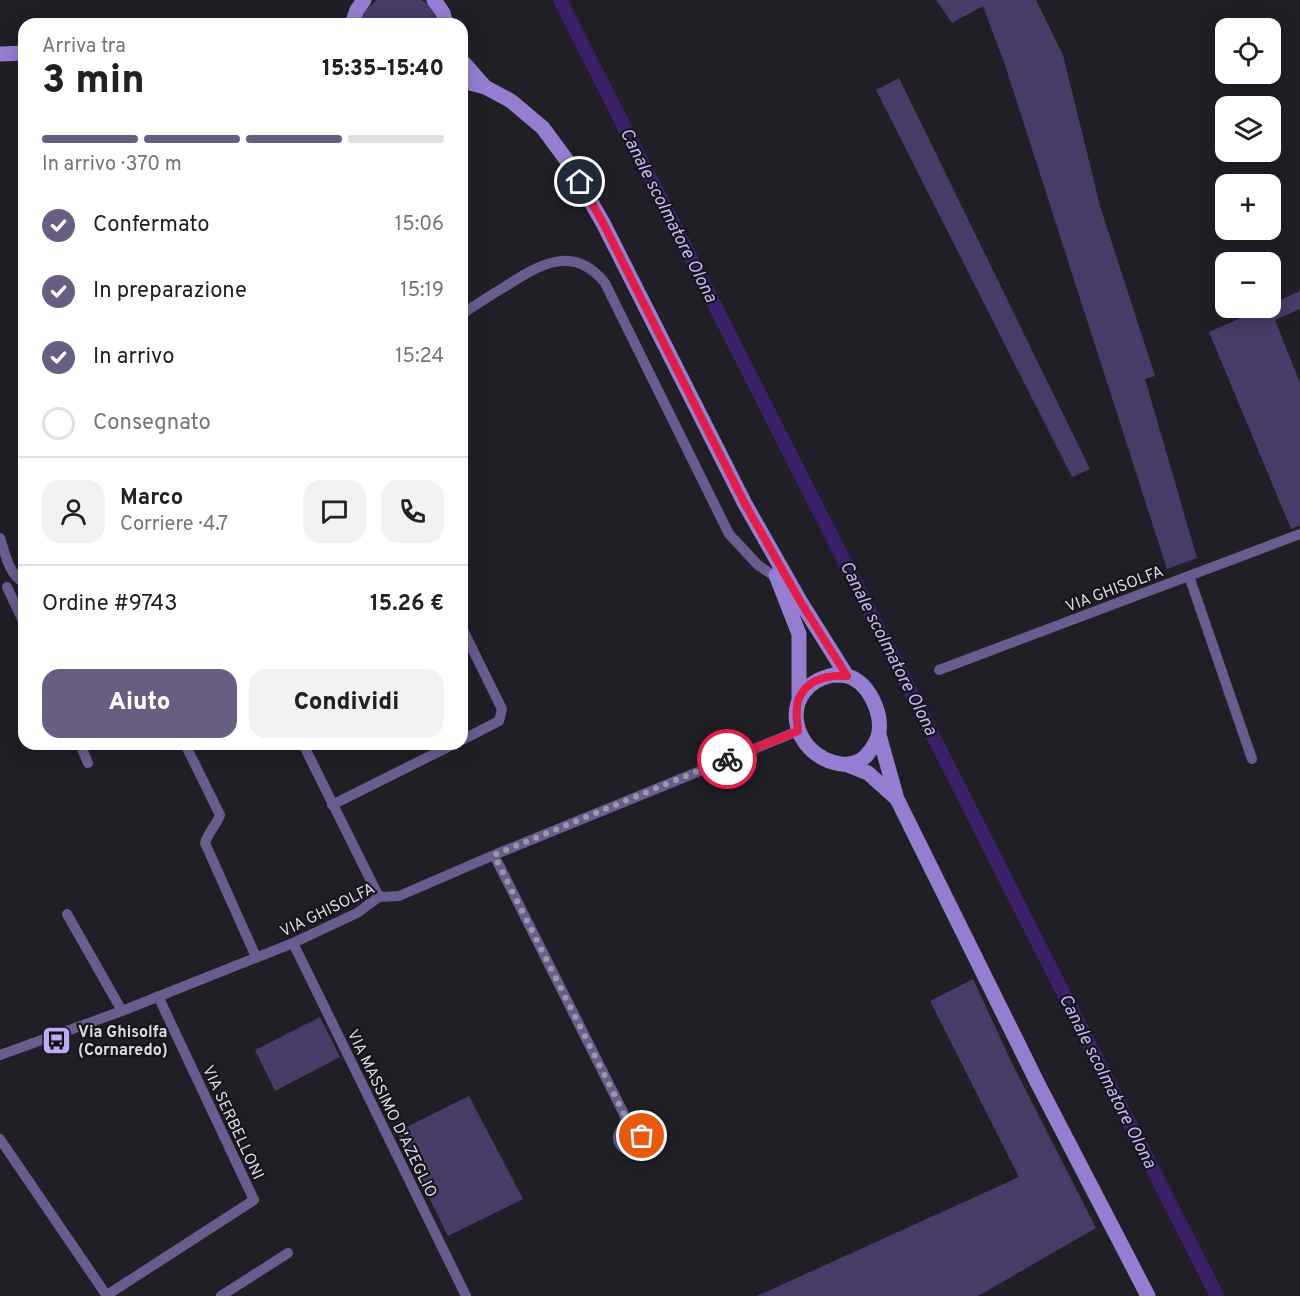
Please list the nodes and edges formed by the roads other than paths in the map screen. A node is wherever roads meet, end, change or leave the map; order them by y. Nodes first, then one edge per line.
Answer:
1 (364, 0) edge
2 (434, 0) edge
3 (353, 18) edge
4 (444, 18) edge
5 (18, 53) edge
6 (0, 54) edge
7 (468, 68) edge
8 (468, 83) edge
9 (485, 87) junction
10 (468, 310) edge
11 (745, 504) junction
12 (1300, 534) edge
13 (0, 538) edge
14 (6, 563) edge
15 (1189, 576) junction
16 (777, 578) junction
17 (18, 579) edge
18 (3, 586) edge
19 (18, 586) edge
20 (18, 611) edge
21 (468, 640) edge
22 (939, 670) dead end
23 (847, 676) junction
24 (799, 698) junction
25 (798, 731) junction
26 (879, 735) junction
27 (468, 737) edge
28 (83, 750) edge
29 (188, 750) edge
30 (306, 750) edge
31 (442, 750) edge
32 (1252, 759) dead end
33 (88, 763) dead end
34 (848, 765) junction
35 (897, 799) junction
36 (332, 805) junction
37 (494, 855) junction
38 (379, 897) junction
39 (68, 914) dead end
40 (293, 943) junction
41 (256, 957) junction
42 (158, 996) junction
43 (122, 1011) junction
44 (0, 1055) edge
45 (627, 1126) dead end
46 (0, 1139) edge
47 (288, 1253) dead end
48 (107, 1296) edge
49 (221, 1296) edge
50 (466, 1296) edge
51 (1148, 1296) edge

1 - 3 main road
2 - 4 main road
5 - 6 main road
7 - 9 main road
8 - 9 main road
9 - 11 main road
10 - 16 street
11 - 16 main road
11 - 23 main road
12 - 15 street, VIA GHISOLFA
13 - 14 street
14 - 17 street
14 - 18 street
15 - 22 street, VIA GHISOLFA
15 - 32 street
16 - 24 main road
18 - 19 street
18 - 20 street
21 - 27 street
23 - 24 main road
23 - 26 main road
24 - 25 main road
25 - 34 main road
25 - 37 street, VIA GHISOLFA
26 - 34 main road
26 - 35 main road
28 - 33 street
29 - 41 street
30 - 36 street
31 - 36 street
34 - 35 main road
35 - 51 main road
36 - 38 street
37 - 38 street, VIA GHISOLFA
37 - 45 street
38 - 40 street, VIA GHISOLFA
39 - 43 street
40 - 41 street, VIA GHISOLFA
40 - 50 street, VIA MASSIMO D'AZEGLIO
41 - 42 street, VIA GHISOLFA
42 - 43 street, VIA GHISOLFA
42 - 48 street, VIA SERBELLONI
43 - 44 street, VIA GHISOLFA
46 - 48 street
47 - 49 street

